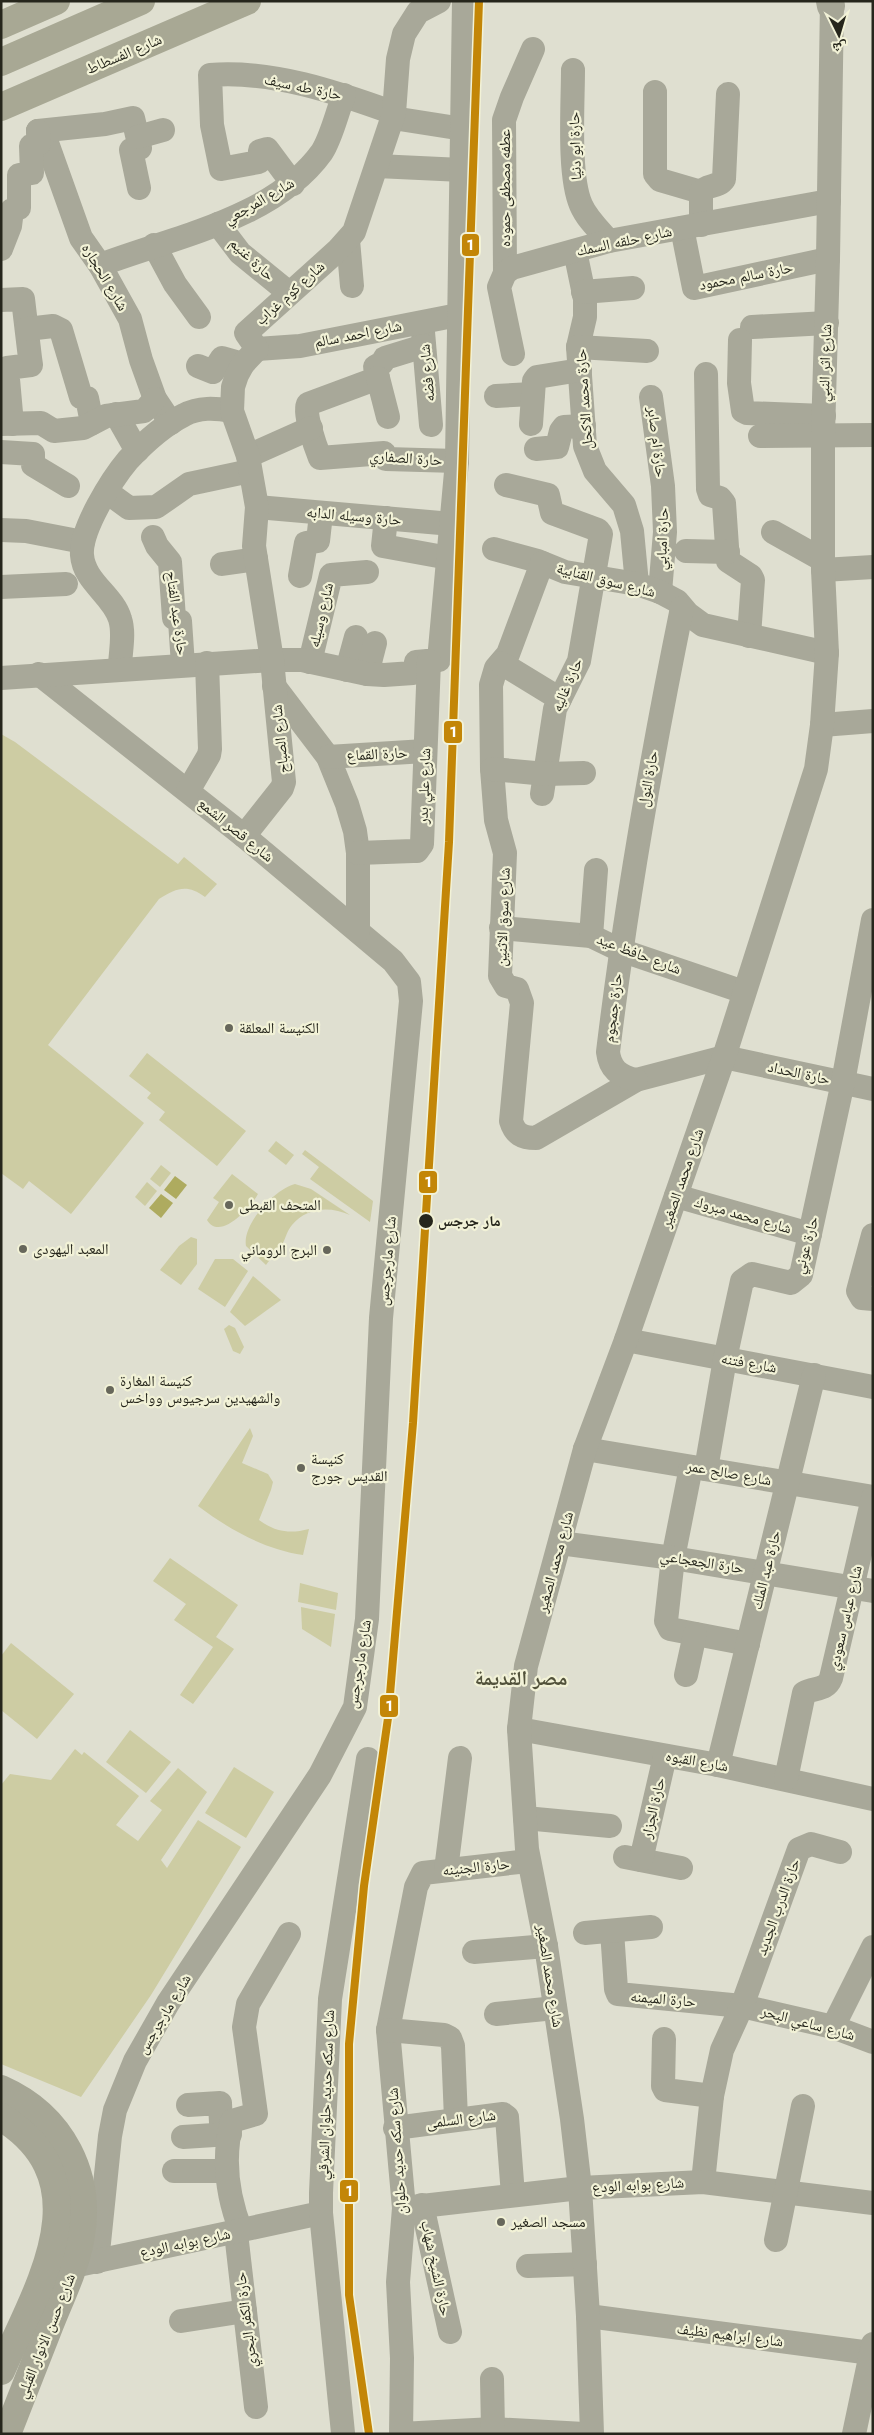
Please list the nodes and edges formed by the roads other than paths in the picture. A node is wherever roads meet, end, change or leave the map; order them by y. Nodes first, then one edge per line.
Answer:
1 (56, 1) edge
2 (141, 1) edge
3 (247, 1) edge
4 (439, 1) edge
5 (464, 1) edge
6 (831, 3) edge
7 (1, 26) edge
8 (533, 49) dead end
9 (1, 62) edge
10 (573, 70) dead end
11 (655, 92) dead end
12 (728, 94) dead end
13 (344, 95) junction
14 (1, 107) edge
15 (393, 116) junction
16 (464, 129) junction
17 (163, 130) dead end
18 (38, 131) junction
19 (138, 137) junction
20 (377, 166) junction
21 (462, 170) junction
22 (293, 184) junction
23 (139, 188) dead end
24 (701, 192) junction
25 (829, 202) junction
26 (218, 224) junction
27 (692, 226) junction
28 (348, 240) junction
29 (609, 241) junction
30 (154, 245) junction
31 (1, 248) edge
32 (575, 251) junction
33 (828, 259) junction
34 (100, 264) junction
35 (505, 273) junction
36 (352, 286) dead end
37 (633, 288) dead end
38 (288, 292) junction
39 (583, 292) junction
40 (1, 300) edge
41 (458, 315) junction
42 (199, 317) dead end
43 (423, 322) junction
44 (826, 323) junction
45 (27, 329) junction
46 (424, 346) junction
47 (647, 351) dead end
48 (69, 353) junction
49 (513, 354) dead end
50 (250, 356) junction
51 (30, 358) junction
52 (579, 359) junction
53 (198, 366) dead end
54 (706, 374) dead end
55 (378, 378) junction
56 (533, 394) junction
57 (496, 396) dead end
58 (652, 397) dead end
59 (155, 398) junction
60 (232, 411) junction
61 (116, 414) junction
62 (308, 417) junction
63 (388, 417) dead end
64 (92, 423) junction
65 (171, 423) junction
66 (7, 424) edge
67 (531, 424) dead end
68 (431, 425) dead end
69 (823, 425) junction
70 (584, 426) junction
71 (873, 434) edge
72 (760, 436) dead end
73 (536, 450) dead end
74 (138, 451) junction
75 (1, 452) edge
76 (457, 461) junction
77 (249, 464) junction
78 (506, 485) dead end
79 (68, 486) dead end
80 (663, 486) joint
81 (107, 492) junction
82 (257, 507) junction
83 (321, 514) junction
84 (386, 518) junction
85 (452, 524) junction
86 (1, 530) edge
87 (773, 532) dead end
88 (153, 537) dead end
89 (83, 542) junction
90 (494, 549) dead end
91 (686, 551) dead end
92 (728, 552) junction
93 (449, 558) junction
94 (256, 559) junction
95 (542, 563) junction
96 (222, 564) dead end
97 (823, 565) junction
98 (873, 567) edge
99 (367, 572) dead end
100 (300, 576) dead end
101 (594, 576) junction
102 (66, 584) dead end
103 (637, 584) junction
104 (1, 587) edge
105 (660, 592) junction
106 (682, 608) junction
107 (749, 636) junction
108 (366, 640) dead end
109 (827, 653) junction
110 (272, 660) junction
111 (434, 660) junction
112 (310, 662) junction
113 (501, 662) junction
114 (207, 663) junction
115 (183, 664) junction
116 (120, 668) junction
117 (357, 672) junction
118 (39, 674) junction
119 (1, 678) edge
120 (274, 686) junction
121 (560, 699) junction
122 (873, 721) edge
123 (822, 725) junction
124 (426, 751) junction
125 (328, 757) junction
126 (492, 769) junction
127 (584, 773) dead end
128 (544, 784) junction
129 (188, 791) junction
130 (244, 836) junction
131 (358, 853) junction
132 (596, 870) dead end
133 (872, 922) edge
134 (500, 928) junction
135 (358, 931) junction
136 (591, 936) junction
137 (620, 950) junction
138 (744, 992) junction
139 (412, 1001) joint
140 (724, 1057) junction
141 (636, 1080) junction
142 (843, 1082) junction
143 (873, 1089) edge
144 (676, 1196) junction
145 (810, 1234) junction
146 (873, 1235) edge
147 (873, 1299) edge
148 (626, 1340) junction
149 (725, 1359) junction
150 (814, 1375) junction
151 (873, 1387) edge
152 (585, 1449) junction
153 (698, 1468) junction
154 (787, 1483) junction
155 (873, 1498) edge
156 (560, 1543) junction
157 (673, 1558) junction
158 (765, 1572) junction
159 (863, 1590) edge
160 (695, 1634) junction
161 (748, 1644) junction
162 (686, 1675) dead end
163 (520, 1729) junction
164 (665, 1756) junction
165 (460, 1758) dead end
166 (368, 1759) dead end
167 (718, 1765) junction
168 (786, 1779) junction
169 (873, 1798) edge
170 (525, 1818) junction
171 (610, 1826) dead end
172 (840, 1852) dead end
173 (528, 1861) junction
174 (681, 1868) dead end
175 (434, 1871) junction
176 (651, 1927) dead end
177 (612, 1931) junction
178 (585, 1933) dead end
179 (289, 1934) dead end
180 (546, 1946) junction
181 (873, 1947) edge
182 (474, 1952) dead end
183 (742, 2006) junction
184 (556, 2008) junction
185 (496, 2014) dead end
186 (833, 2027) junction
187 (388, 2030) junction
188 (664, 2039) dead end
189 (873, 2042) edge
190 (1, 2089) edge
191 (712, 2096) junction
192 (188, 2105) dead end
193 (803, 2106) dead end
194 (1, 2117) edge
195 (456, 2119) junction
196 (395, 2128) junction
197 (230, 2129) junction
198 (183, 2137) dead end
199 (227, 2170) junction
200 (174, 2171) dead end
201 (703, 2182) junction
202 (580, 2188) junction
203 (786, 2192) junction
204 (513, 2195) junction
205 (873, 2203) edge
206 (413, 2206) junction
207 (321, 2213) junction
208 (238, 2232) junction
209 (776, 2240) dead end
210 (73, 2262) junction
211 (585, 2264) junction
212 (528, 2266) dead end
213 (245, 2311) junction
214 (588, 2316) junction
215 (180, 2321) dead end
216 (450, 2332) dead end
217 (872, 2349) edge
218 (1, 2371) edge
219 (492, 2379) dead end
220 (256, 2407) dead end
221 (493, 2430) junction
222 (343, 2433) edge
223 (7, 2434) edge
224 (401, 2434) edge
225 (584, 2434) edge
226 (592, 2434) edge
227 (854, 2434) edge

1 - 7 main road
2 - 9 main road
3 - 14 main road, شارع الفسطاط
4 - 15 street, شارع كوم غراب
5 - 16 street, شارع علي بدر
6 - 25 street, شارع اثر النبي
8 - 35 street, عطفه مصطفى حموده
10 - 29 street, حارة ابو دنيا
11 - 24 street
12 - 24 street
13 - 15 street, حارة طه سيف
13 - 22 street, شارع المرجعي
13 - 22 street, حارة طه سيف
15 - 16 street, حارة طه سيف
15 - 20 street, شارع كوم غراب
16 - 21 street, شارع علي بدر
17 - 19 street
18 - 19 street
18 - 31 street
18 - 34 street, شارع الحجاره
19 - 23 street
20 - 21 street
20 - 28 street, شارع كوم غراب
21 - 41 street, شارع علي بدر
22 - 26 street, شارع المرجعي
24 - 27 street
25 - 27 street, شارع حلقه السمك
25 - 33 street, شارع اثر النبي
26 - 30 street, شارع المرجعي
26 - 38 street, حارة غنيم
27 - 29 street, شارع حلقه السمك
27 - 33 street, حارة سالم محمود
28 - 36 street
28 - 38 street, شارع كوم غراب
29 - 32 street, شارع حلقه السمك
30 - 34 street, شارع المرجعي
30 - 42 street
32 - 35 street, شارع حلقه السمك
32 - 39 street, حارة محمد الاكحل
33 - 44 street, شارع اثر النبي
34 - 59 street, شارع الحجاره
35 - 49 street
37 - 39 street
38 - 50 street, شارع كوم غراب
39 - 52 street, حارة محمد الاكحل
40 - 45 street
41 - 43 street, شارع احمد سالم
41 - 76 street, شارع علي بدر
43 - 46 street, شارع فضه
43 - 50 street, شارع احمد سالم
44 - 69 street, شارع اثر النبي
44 - 69 street
45 - 48 street
45 - 51 street
46 - 55 street
46 - 68 street, شارع فضه
47 - 52 street
48 - 51 street
48 - 64 street
50 - 53 street, شارع احمد سالم
50 - 60 street
51 - 66 street
52 - 56 street
52 - 70 street, حارة محمد الاكحل
54 - 92 street
55 - 62 street
55 - 63 street
56 - 57 street
56 - 67 street
58 - 80 street, حارة ام صابر
59 - 61 street
59 - 65 street, شارع الحجاره
60 - 65 street
60 - 77 street
61 - 64 street
61 - 74 street
62 - 76 street, حارة الصفاري
62 - 77 street
64 - 66 street
65 - 74 street
69 - 71 street
69 - 72 street
69 - 97 street, شارع اثر النبي
70 - 73 street
70 - 103 street, حارة محمد الاكحل
74 - 81 street
75 - 79 street
76 - 85 street, شارع علي بدر
77 - 81 street
77 - 82 street
78 - 101 street, حارة غاليه
80 - 105 street, حارة امبابي
81 - 89 street
82 - 83 street, حارة وسيله الدابه
82 - 94 street
83 - 84 street, حارة وسيله الدابه
83 - 100 street
84 - 85 street, حارة وسيله الدابه
84 - 93 street
85 - 93 street, شارع علي بدر
86 - 89 street
87 - 97 street
88 - 115 street, حارة عبد الفتاح
89 - 116 street
90 - 95 street, شارع سوق القنابية
91 - 92 street
92 - 107 street
93 - 111 street, شارع علي بدر
94 - 96 street
94 - 110 street
95 - 101 street, شارع سوق القنابية
95 - 113 street, شارع سوق الاثنين
97 - 98 street
97 - 109 street, شارع اثر النبي
99 - 112 street, شارع وسيله
101 - 103 street, شارع سوق القنابية
101 - 121 street, حارة غاليه
102 - 104 street
103 - 105 street, شارع سوق القنابية
105 - 106 street, شارع سوق القنابية
106 - 107 street, شارع سوق القنابية
106 - 137 street, حارة النول
107 - 109 street, شارع سوق القنابية
108 - 117 street
109 - 123 street, شارع اثر النبي
110 - 112 street
110 - 114 street
110 - 120 street, شارع الصباح
111 - 117 street
111 - 124 street, شارع علي بدر
112 - 117 street
113 - 121 street
113 - 126 street, شارع سوق الاثنين
114 - 115 street
114 - 129 street
115 - 116 street
116 - 118 street
118 - 119 street
118 - 129 street, شارع قصر الشمع
120 - 125 street
120 - 130 street, شارع الصباح
121 - 128 street, حارة غاليه
122 - 123 street
123 - 138 street, شارع محمد الصغير
124 - 125 street, حارة القماع
124 - 131 street, شارع علي بدر
125 - 131 street
126 - 128 street
126 - 134 street, شارع سوق الاثنين
127 - 128 street
129 - 130 street, شارع قصر الشمع
130 - 135 street, شارع قصر الشمع
131 - 135 street
132 - 136 street
133 - 142 street, حارة عوني
134 - 136 street, شارع حافظ عيد
134 - 141 street, شارع سوق الاثنين
135 - 139 street, شارع قصر الشمع
136 - 137 street, شارع حافظ عيد
137 - 138 street, شارع حافظ عيد
137 - 141 street, حارة جمجوم
138 - 140 street, شارع محمد الصغير
139 - 210 street, شارع مارجرجس
140 - 141 street, شارع سوق الاثنين
140 - 142 street, حارة الحداد
140 - 144 street, شارع محمد الصغير
142 - 143 street, حارة الحداد
142 - 145 street, حارة عوني
144 - 145 street, شارع محمد مبروك
144 - 148 street, شارع محمد الصغير
145 - 149 street, حارة عوني
146 - 147 street
148 - 149 street, شارع فتنه
148 - 152 street, شارع محمد الصغير
149 - 150 street, شارع فتنه
149 - 153 street, حارة عوني
150 - 151 street, شارع فتنه
150 - 154 street, حارة عبد الملك
152 - 153 street, شارع صالح عمر
152 - 156 street, شارع محمد الصغير
153 - 154 street, شارع صالح عمر
153 - 157 street, حارة عوني
154 - 155 street, شارع صالح عمر
154 - 158 street, حارة عبد الملك
155 - 159 street, شارع عباس سعودي
156 - 157 street, حارة الجعجاعي
156 - 163 street, شارع محمد الصغير
157 - 158 street, حارة الجعجاعي
157 - 160 street, حارة عوني
158 - 159 street, حارة الجعجاعي
158 - 161 street, حارة عبد الملك
159 - 168 street, شارع عباس سعودي
160 - 161 street
160 - 162 street
161 - 167 street, حارة عبد الملك
163 - 164 street, شارع القبوه
163 - 170 street, شارع محمد الصغير
164 - 167 street, شارع القبوه
164 - 174 street, حارة الجزار
165 - 175 street, شارع سكه حديد حلوان
166 - 207 street, شارع سكه حديد حلوان الشرقي
167 - 168 street, شارع القبوه
168 - 169 street, شارع القبوه
170 - 171 street
170 - 173 street, شارع محمد الصغير
172 - 183 street, حارة الدرب الجديد
173 - 175 street, حارة الجنينه
173 - 180 street, شارع محمد الصغير
175 - 187 street, شارع سكه حديد حلوان
176 - 177 street
177 - 178 street
177 - 183 street, حارة الميمنه
179 - 197 street
180 - 182 street
180 - 184 street, شارع محمد الصغير
181 - 186 street
183 - 186 street, شارع ساعي البحر
183 - 191 street, حارة الدرب الجديد
184 - 185 street
184 - 202 street, شارع محمد الصغير
186 - 189 street, شارع ساعي البحر
187 - 195 street
187 - 196 street, شارع سكه حديد حلوان
188 - 191 street
190 - 210 main road
191 - 201 street, حارة الدرب الجديد
192 - 197 street
193 - 203 street
194 - 210 main road
195 - 196 street, شارع السلمى
195 - 204 street, شارع السلمى
196 - 206 street, شارع سكه حديد حلوان
197 - 198 street
197 - 199 street, حارة الكفر البحري
199 - 200 street
199 - 208 street, حارة الكفر البحري
201 - 202 street, شارع بوابه الودع
201 - 203 street, شارع بوابه الودع
202 - 204 street, شارع بوابه الودع
202 - 211 street, شارع محمد الصغير
203 - 205 street, شارع بوابه الودع
203 - 209 street
204 - 206 street, شارع بوابه الودع
206 - 216 street, حارة الشيخ شهاب
206 - 224 street, شارع سكه حديد حلوان
207 - 208 street, شارع بوابه الودع
207 - 222 street, شارع سكه حديد حلوان الشرقي
208 - 210 street, شارع بوابه الودع
208 - 213 street, حارة الكفر البحري
210 - 218 main road, شارع حسن الانوار القبلي
210 - 223 main road, شارع حسن الانوار القبلي
211 - 212 street
211 - 214 street, شارع محمد الصغير
213 - 215 street
213 - 220 street, حارة الكفر البحري
214 - 217 street, شارع ابراهيم نظيف
214 - 226 street, شارع محمد الصغير
217 - 227 street
219 - 221 street
221 - 224 street
221 - 225 street

